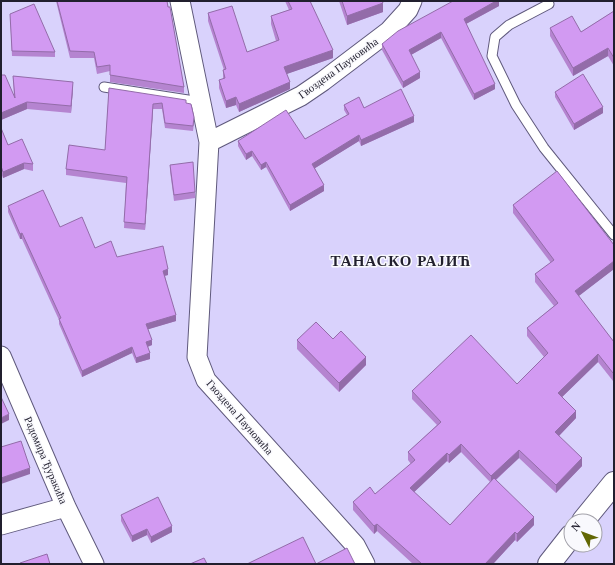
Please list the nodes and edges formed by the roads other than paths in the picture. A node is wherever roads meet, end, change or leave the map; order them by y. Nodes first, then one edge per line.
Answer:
1 (180, 1) edge
2 (412, 1) edge
3 (548, 4) dead end
4 (104, 88) dead end
5 (201, 102) junction
6 (209, 142) junction
7 (614, 235) edge
8 (1, 356) edge
9 (614, 483) edge
10 (66, 507) junction
11 (590, 513) edge
12 (1, 525) edge
13 (563, 546) edge
14 (94, 564) edge
15 (365, 564) edge
16 (549, 564) edge

1 - 5 street, Гвоздена Пауновића
2 - 6 street, Гвоздена Пауновића
3 - 7 lane
4 - 5 lane
5 - 6 street, Гвоздена Пауновића
6 - 15 street, Гвоздена Пауновића
8 - 10 street, Радомира Ђуракића
9 - 11 main road
10 - 12 street
10 - 14 street, Радомира Ђуракића
13 - 16 main road

